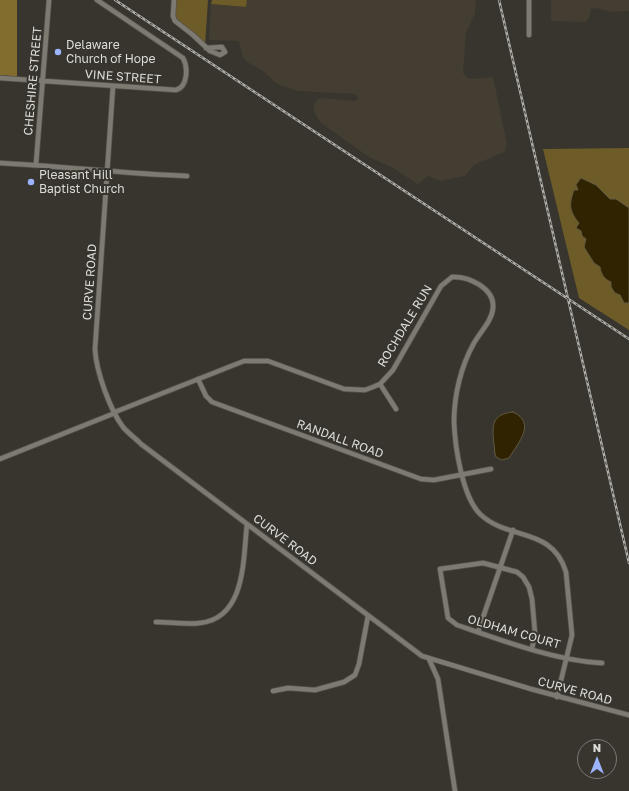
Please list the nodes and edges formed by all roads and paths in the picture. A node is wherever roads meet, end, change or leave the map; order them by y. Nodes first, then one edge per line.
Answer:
1 (49, 0) edge
2 (96, 0) edge
3 (174, 0) edge
4 (529, 0) edge
5 (529, 35) dead end
6 (206, 48) dead end
7 (0, 78) edge
8 (42, 82) junction
9 (112, 86) junction
10 (0, 162) edge
11 (36, 164) junction
12 (106, 172) junction
13 (187, 176) dead end
14 (198, 379) junction
15 (380, 384) junction
16 (396, 409) dead end
17 (115, 412) junction
18 (0, 459) edge
19 (491, 469) dead end
20 (462, 475) junction
21 (247, 524) junction
22 (513, 530) junction
23 (500, 567) junction
24 (368, 616) junction
25 (156, 622) dead end
26 (478, 632) junction
27 (532, 649) junction
28 (429, 658) junction
29 (568, 658) junction
30 (602, 663) dead end
31 (273, 691) dead end
32 (557, 697) junction
33 (629, 715) edge
34 (455, 791) edge

1 - 8 street, CHESHIRE STREET
2 - 9 street, VINE STREET
3 - 6 street
4 - 5 street
7 - 8 street, VINE STREET
8 - 9 street, VINE STREET
8 - 11 street, CHESHIRE STREET
9 - 12 street, CURVE ROAD
10 - 11 street
11 - 12 street
12 - 13 street
12 - 17 street, CURVE ROAD
14 - 15 street, ROCHDALE RUN
14 - 17 street, ROCHDALE RUN
14 - 20 street, RANDALL ROAD
15 - 16 street
15 - 20 street, ROCHDALE RUN
17 - 18 street, ROCHDALE RUN
17 - 21 street, CURVE ROAD
19 - 20 street, RANDALL ROAD
20 - 22 street, ROCHDALE RUN
21 - 24 street, CURVE ROAD
21 - 25 street
22 - 23 street
22 - 29 street, ROCHDALE RUN
23 - 26 street
23 - 26 street, OLDHAM COURT
23 - 27 street
24 - 28 street, CURVE ROAD
24 - 31 street
26 - 27 street, OLDHAM COURT
27 - 29 street, OLDHAM COURT
28 - 32 street, CURVE ROAD
28 - 34 street
29 - 30 street, OLDHAM COURT
29 - 32 street, ROCHDALE RUN
32 - 33 street, CURVE ROAD

